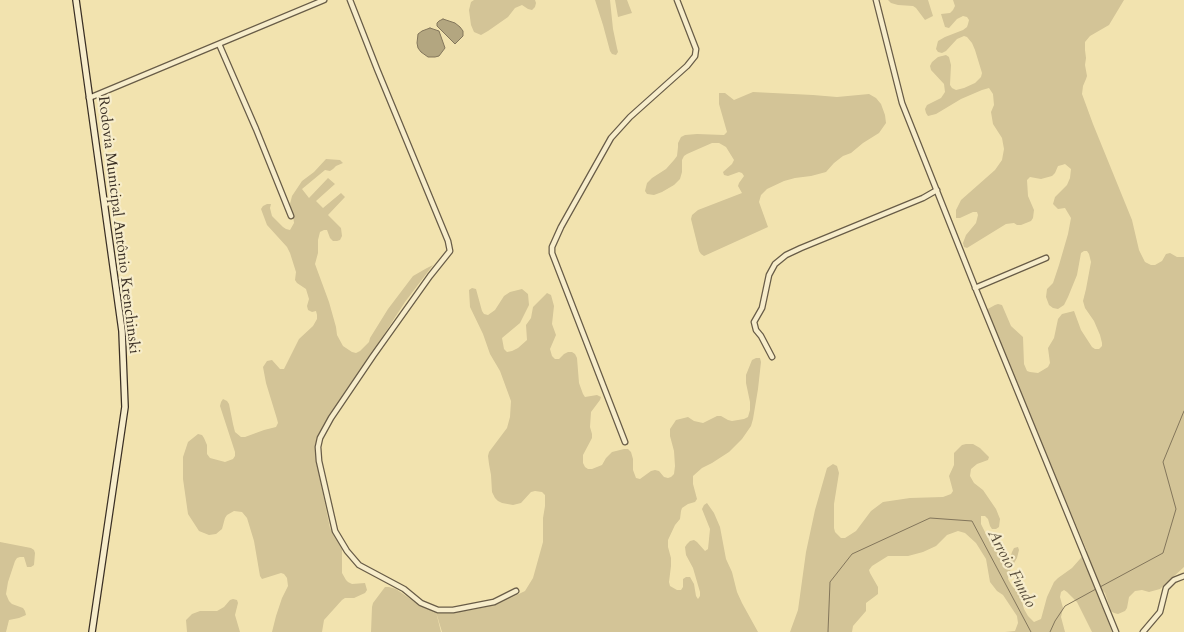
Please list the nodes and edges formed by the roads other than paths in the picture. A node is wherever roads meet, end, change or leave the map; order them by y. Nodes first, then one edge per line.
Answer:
1 (76, 0) edge
2 (324, 0) edge
3 (350, 0) edge
4 (677, 0) edge
5 (876, 0) edge
6 (219, 44) junction
7 (89, 98) junction
8 (937, 190) junction
9 (291, 216) dead end
10 (1046, 258) dead end
11 (975, 288) junction
12 (772, 358) dead end
13 (625, 442) dead end
14 (1184, 576) edge
15 (516, 591) dead end
16 (92, 632) edge
17 (1116, 632) edge
18 (1143, 632) edge

1 - 7 main road, Rodovia Municipal Antônio Krenchinski
2 - 6 street
3 - 15 street
4 - 13 street
5 - 8 street
6 - 7 street
6 - 9 street
7 - 16 main road, Rodovia Municipal Antônio Krenchinski
8 - 11 street
8 - 12 street
10 - 11 street
11 - 17 street
14 - 18 street

